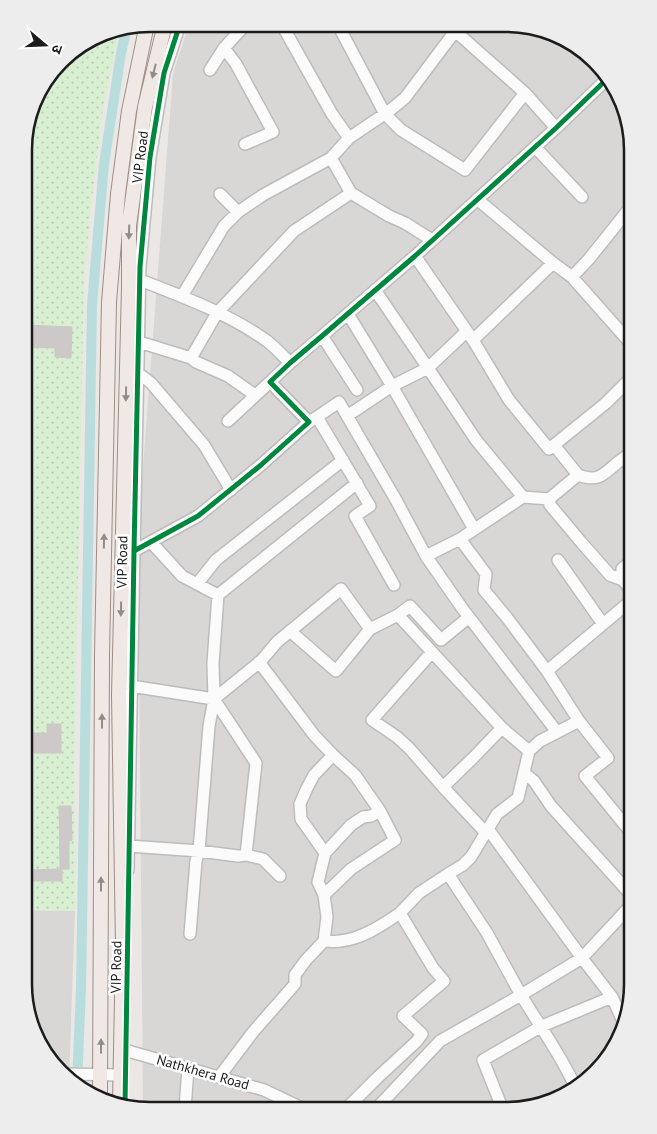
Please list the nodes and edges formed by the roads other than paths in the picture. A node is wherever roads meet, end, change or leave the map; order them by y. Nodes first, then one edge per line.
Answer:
1 (342, 32) edge
2 (454, 32) edge
3 (461, 32) edge
4 (146, 33) edge
5 (163, 33) edge
6 (177, 33) edge
7 (238, 33) edge
8 (286, 33) edge
9 (224, 48) junction
10 (210, 70) dead end
11 (603, 83) edge
12 (525, 93) junction
13 (385, 114) junction
14 (556, 128) junction
15 (349, 138) junction
16 (245, 144) dead end
17 (535, 147) junction
18 (331, 158) junction
19 (351, 193) junction
20 (220, 194) dead end
21 (582, 197) dead end
22 (477, 199) junction
23 (238, 212) junction
24 (624, 215) edge
25 (432, 240) junction
26 (414, 256) junction
27 (553, 263) junction
28 (572, 277) junction
29 (140, 280) junction
30 (375, 290) junction
31 (182, 296) junction
32 (217, 313) junction
33 (348, 314) junction
34 (322, 336) junction
35 (470, 336) junction
36 (624, 336) edge
37 (139, 342) junction
38 (191, 358) junction
39 (290, 362) junction
40 (428, 368) junction
41 (138, 373) junction
42 (270, 382) junction
43 (624, 385) edge
44 (392, 386) junction
45 (357, 390) dead end
46 (255, 395) junction
47 (347, 416) junction
48 (313, 419) junction
49 (228, 421) dead end
50 (554, 445) junction
51 (624, 458) edge
52 (343, 460) junction
53 (578, 475) junction
54 (356, 483) junction
55 (231, 490) junction
56 (523, 497) junction
57 (549, 499) junction
58 (474, 529) junction
59 (460, 539) junction
60 (151, 542) junction
61 (134, 552) junction
62 (426, 556) junction
63 (558, 560) dead end
64 (624, 568) edge
65 (623, 580) joint
66 (197, 584) junction
67 (394, 585) dead end
68 (218, 595) junction
69 (624, 606) edge
70 (398, 615) junction
71 (469, 617) junction
72 (603, 624) junction
73 (370, 629) junction
74 (290, 631) junction
75 (432, 652) junction
76 (259, 662) junction
77 (547, 670) junction
78 (131, 686) junction
79 (214, 699) junction
80 (579, 720) junction
81 (502, 728) junction
82 (557, 732) junction
83 (529, 751) junction
84 (333, 755) junction
85 (524, 773) junction
86 (443, 787) junction
87 (380, 811) junction
88 (624, 824) edge
89 (487, 831) junction
90 (128, 846) junction
91 (199, 852) junction
92 (326, 853) junction
93 (246, 855) junction
94 (448, 874) junction
95 (280, 876) dead end
96 (624, 887) edge
97 (324, 896) junction
98 (400, 913) junction
99 (624, 913) edge
100 (190, 934) dead end
101 (324, 941) junction
102 (582, 958) junction
103 (521, 994) junction
104 (612, 997) junction
105 (620, 1015) edge
106 (542, 1026) junction
107 (123, 1050) junction
108 (188, 1068) junction
109 (76, 1074) edge
110 (100, 1075) junction
111 (121, 1075) junction
112 (219, 1077) junction
113 (573, 1081) edge
114 (100, 1089) edge
115 (120, 1097) edge
116 (125, 1098) edge
117 (186, 1102) edge
118 (279, 1102) edge
119 (354, 1102) edge
120 (383, 1102) edge
121 (500, 1102) edge

1 - 13 street
2 - 13 street
3 - 12 street
110 -> 4 main road, VIP Road
5 -> 107 main road, VIP Road
6 - 29 street, VIP Road
7 - 9 street
8 - 15 street
9 - 10 street
9 - 16 street
11 - 14 street
12 - 13 street
12 - 14 street
13 - 15 street
14 - 17 street
15 - 18 street
17 - 21 street
17 - 22 street
18 - 19 street
18 - 23 street
19 - 25 street
19 - 32 street
20 - 23 street
22 - 25 street
22 - 27 street
23 - 31 street
24 - 28 street
25 - 26 street
26 - 30 street
26 - 35 street
27 - 28 street
27 - 35 street
28 - 36 street
29 - 31 street
29 - 37 street, VIP Road
30 - 33 street
30 - 40 street
31 - 32 street
32 - 38 street
32 - 39 street
33 - 34 street
33 - 44 street
34 - 39 street
34 - 45 street
35 - 40 street
35 - 50 street
37 - 38 street
37 - 41 street, VIP Road
38 - 46 street
39 - 42 street
40 - 44 street
40 - 56 street
41 - 55 street
41 - 61 street, VIP Road
42 - 46 street
42 - 48 street
43 - 50 street
44 - 47 street
44 - 58 street
46 - 49 street
47 - 48 street
47 - 62 street
48 - 52 street
48 - 55 street
50 - 53 street
51 - 53 street
52 - 54 street
52 - 66 street
53 - 57 street
54 - 67 street
54 - 68 street
55 - 60 street
56 - 57 street
56 - 58 street
57 - 65 street
58 - 59 street
59 - 62 street
59 - 77 street
60 - 61 street
60 - 66 street
61 - 78 street, VIP Road
62 - 71 street
63 - 72 street
64 - 65 street
66 - 68 street
68 - 79 street
69 - 72 street
70 - 71 street
70 - 73 street
70 - 75 street
71 - 82 street
72 - 77 street
73 - 74 street
73 - 74 street
74 - 76 street
75 - 81 street
75 - 86 street
76 - 79 street
76 - 84 street
77 - 80 street
78 - 79 street
78 - 90 street, VIP Road
79 - 91 street
79 - 93 street
80 - 82 street
80 - 88 street
81 - 83 street
81 - 86 street
82 - 83 street
83 - 85 street
84 - 87 street
84 - 92 street
85 - 89 street
85 - 96 street
86 - 89 street
87 - 92 street
87 - 97 street
89 - 94 street
89 - 102 street
90 - 91 street
90 - 107 street, VIP Road
91 - 93 street
91 - 100 street
92 - 97 street
93 - 95 street
94 - 98 street
94 - 103 street
97 - 101 street
98 - 101 street
98 - 119 street
99 - 102 street
101 - 112 street
102 - 103 street
102 - 104 street
103 - 106 street
103 - 120 street
104 - 105 street
104 - 106 street
106 - 113 street
106 - 121 street
107 - 108 street, Nathkhera Road
107 - 111 main road, VIP Road
107 - 116 street, VIP Road
108 - 112 street, Nathkhera Road
108 - 117 street
109 - 110 street
110 - 111 street
110 - 114 main road, VIP Road
111 - 115 main road, VIP Road
112 - 118 street, Nathkhera Road

